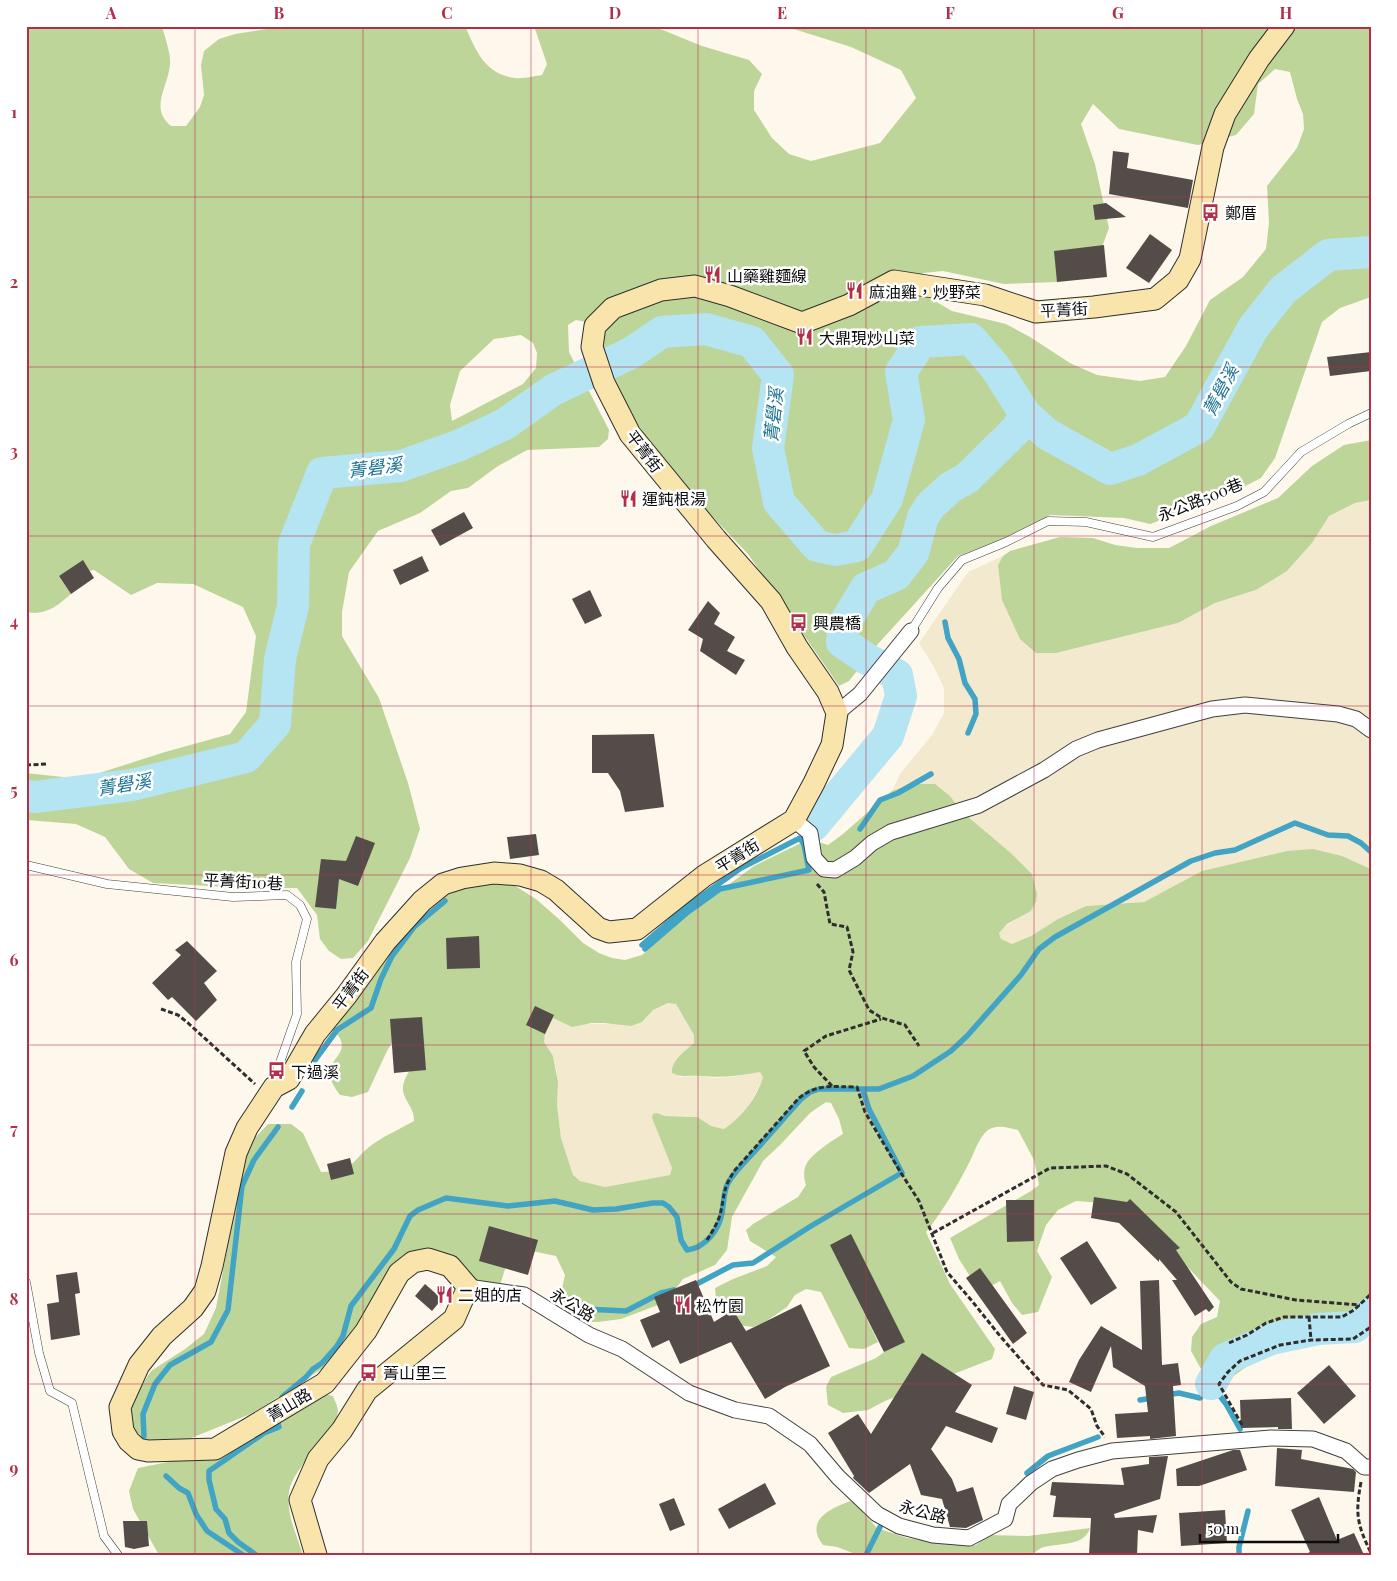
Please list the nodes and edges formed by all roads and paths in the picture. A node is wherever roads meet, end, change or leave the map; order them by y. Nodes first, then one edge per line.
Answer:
1 (1284, 26) edge
2 (1371, 413) edge
3 (912, 630) joint
4 (837, 713) junction
5 (1371, 730) edge
6 (47, 764) dead end
7 (26, 765) edge
8 (794, 820) junction
9 (814, 858) junction
10 (26, 865) edge
11 (161, 1009) dead end
12 (882, 1018) junction
13 (919, 1046) dead end
14 (274, 1085) junction
15 (832, 1086) junction
16 (933, 1233) junction
17 (707, 1240) dead end
18 (26, 1282) edge
19 (468, 1288) junction
20 (1371, 1294) edge
21 (1360, 1306) junction
22 (1309, 1317) junction
23 (1371, 1327) edge
24 (1311, 1340) junction
25 (1229, 1343) dead end
26 (1244, 1429) dead end
27 (1112, 1451) junction
28 (1367, 1467) edge
29 (1371, 1553) edge
30 (118, 1555) edge
31 (316, 1555) edge

1 - 4 street, 平菁街
2 - 3 lane, 永公路500巷
3 - 4 street
4 - 8 street, 平菁街
5 - 9 street
6 - 7 path
8 - 9 street
8 - 14 street, 平菁街
9 - 12 path
10 - 14 lane, 平菁街10巷
11 - 14 path
12 - 13 path
12 - 15 path
14 - 19 street, 菁山路
15 - 16 path
15 - 17 path
16 - 21 path
16 - 27 path
18 - 30 lane
19 - 27 street, 永公路
19 - 31 street
20 - 21 path
21 - 22 path
22 - 24 path
22 - 25 path
23 - 24 path
24 - 26 path
27 - 28 street, 永公路
28 - 29 path

